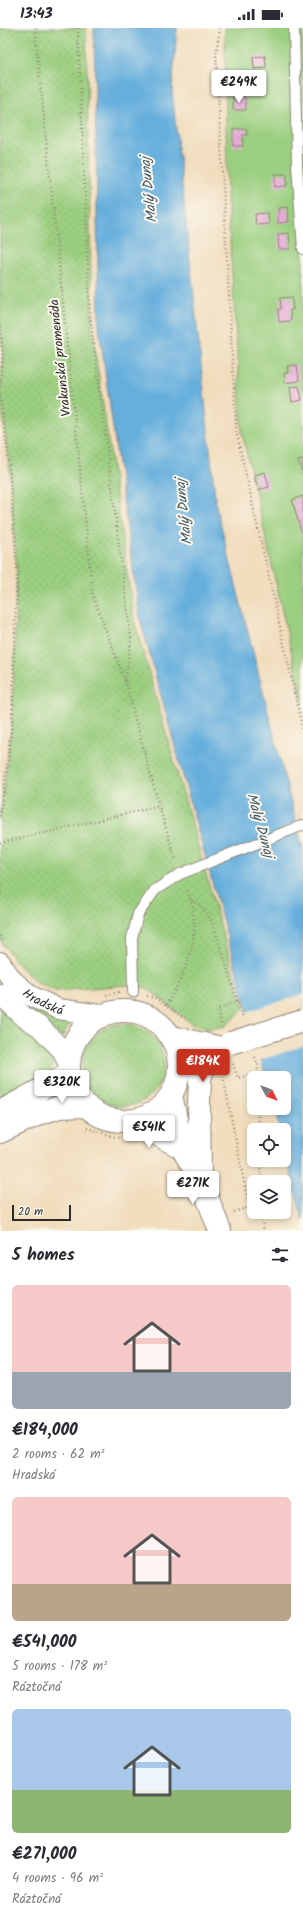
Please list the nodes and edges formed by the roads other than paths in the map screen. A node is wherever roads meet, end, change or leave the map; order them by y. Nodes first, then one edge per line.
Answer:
1 (294, 28) edge
2 (303, 249) edge
3 (303, 825) edge
4 (3, 955) edge
5 (133, 992) road end
6 (0, 994) edge
7 (100, 1006) junction
8 (303, 1021) edge
9 (172, 1037) junction
10 (224, 1047) junction
11 (69, 1070) junction
12 (174, 1089) junction
13 (0, 1112) edge
14 (85, 1116) junction
15 (128, 1130) junction
16 (0, 1132) edge
17 (182, 1148) junction
18 (200, 1178) junction
19 (225, 1222) edge

1 - 2 lane
3 - 5 lane
4 - 7 street, Hradská
6 - 11 street, Hradská
7 - 9 main road
7 - 11 main road
8 - 10 main road, bridge
9 - 10 main road
9 - 12 main road
10 - 12 main road
10 - 18 main road
11 - 13 main road
11 - 14 main road
12 - 15 main road
12 - 17 main road
14 - 15 main road
14 - 16 main road
15 - 17 main road
17 - 18 main road
18 - 19 main road

